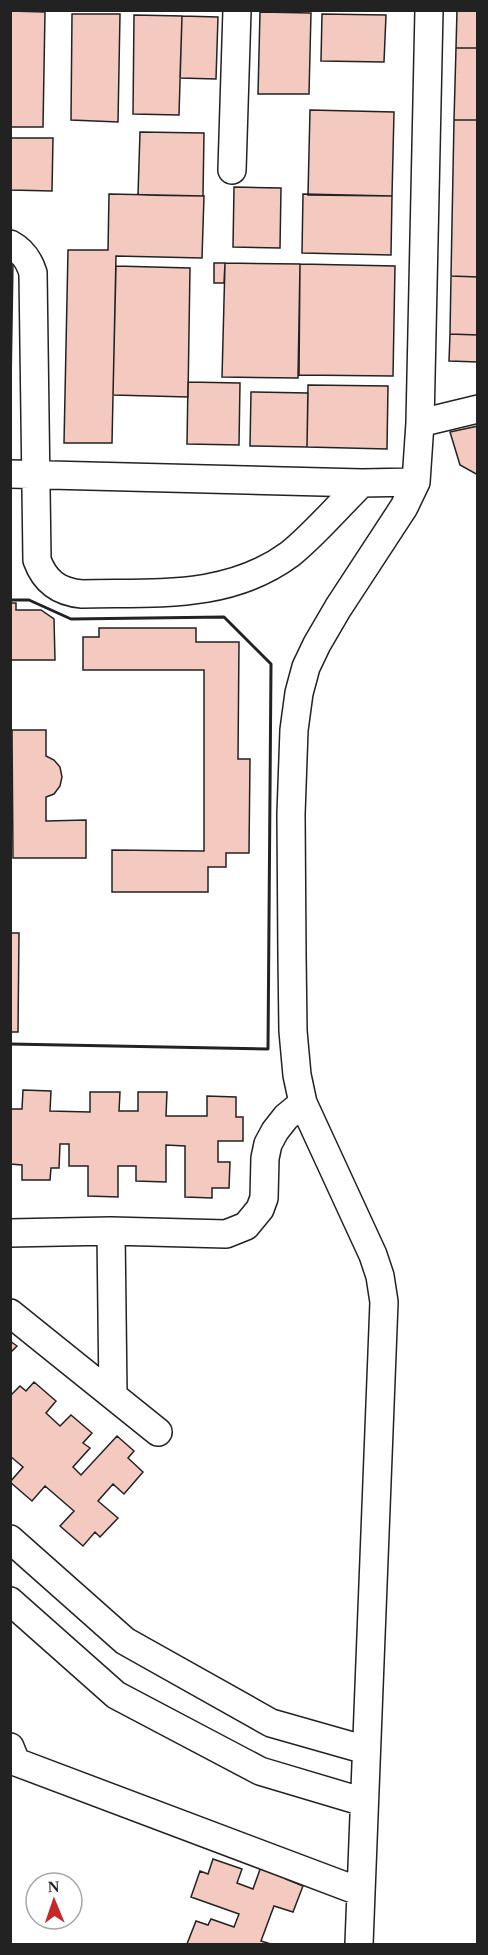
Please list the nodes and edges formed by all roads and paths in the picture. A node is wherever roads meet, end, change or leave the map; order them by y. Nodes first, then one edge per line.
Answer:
1 (237, 10) edge
2 (429, 10) edge
3 (232, 170) dead end
4 (10, 244) edge
5 (477, 409) edge
6 (420, 423) junction
7 (23, 474) edge
8 (416, 482) junction
9 (362, 483) junction
10 (303, 1103) junction
11 (111, 1231) junction
12 (10, 1233) edge
13 (10, 1313) edge
14 (113, 1395) junction
15 (158, 1432) dead end
16 (10, 1539) edge
17 (10, 1601) edge
18 (366, 1750) junction
19 (12, 1757) edge
20 (364, 1802) junction
21 (361, 1892) junction
22 (359, 1944) edge

1 - 3 street
2 - 6 street
4 - 7 street
5 - 6 street
6 - 8 street
7 - 9 street
7 - 9 street
8 - 9 street
8 - 10 street
10 - 11 street
10 - 18 street
11 - 12 street
11 - 14 street
13 - 14 street
14 - 15 street
16 - 18 street
17 - 20 street
18 - 20 street
19 - 21 street
20 - 21 street
21 - 22 street

